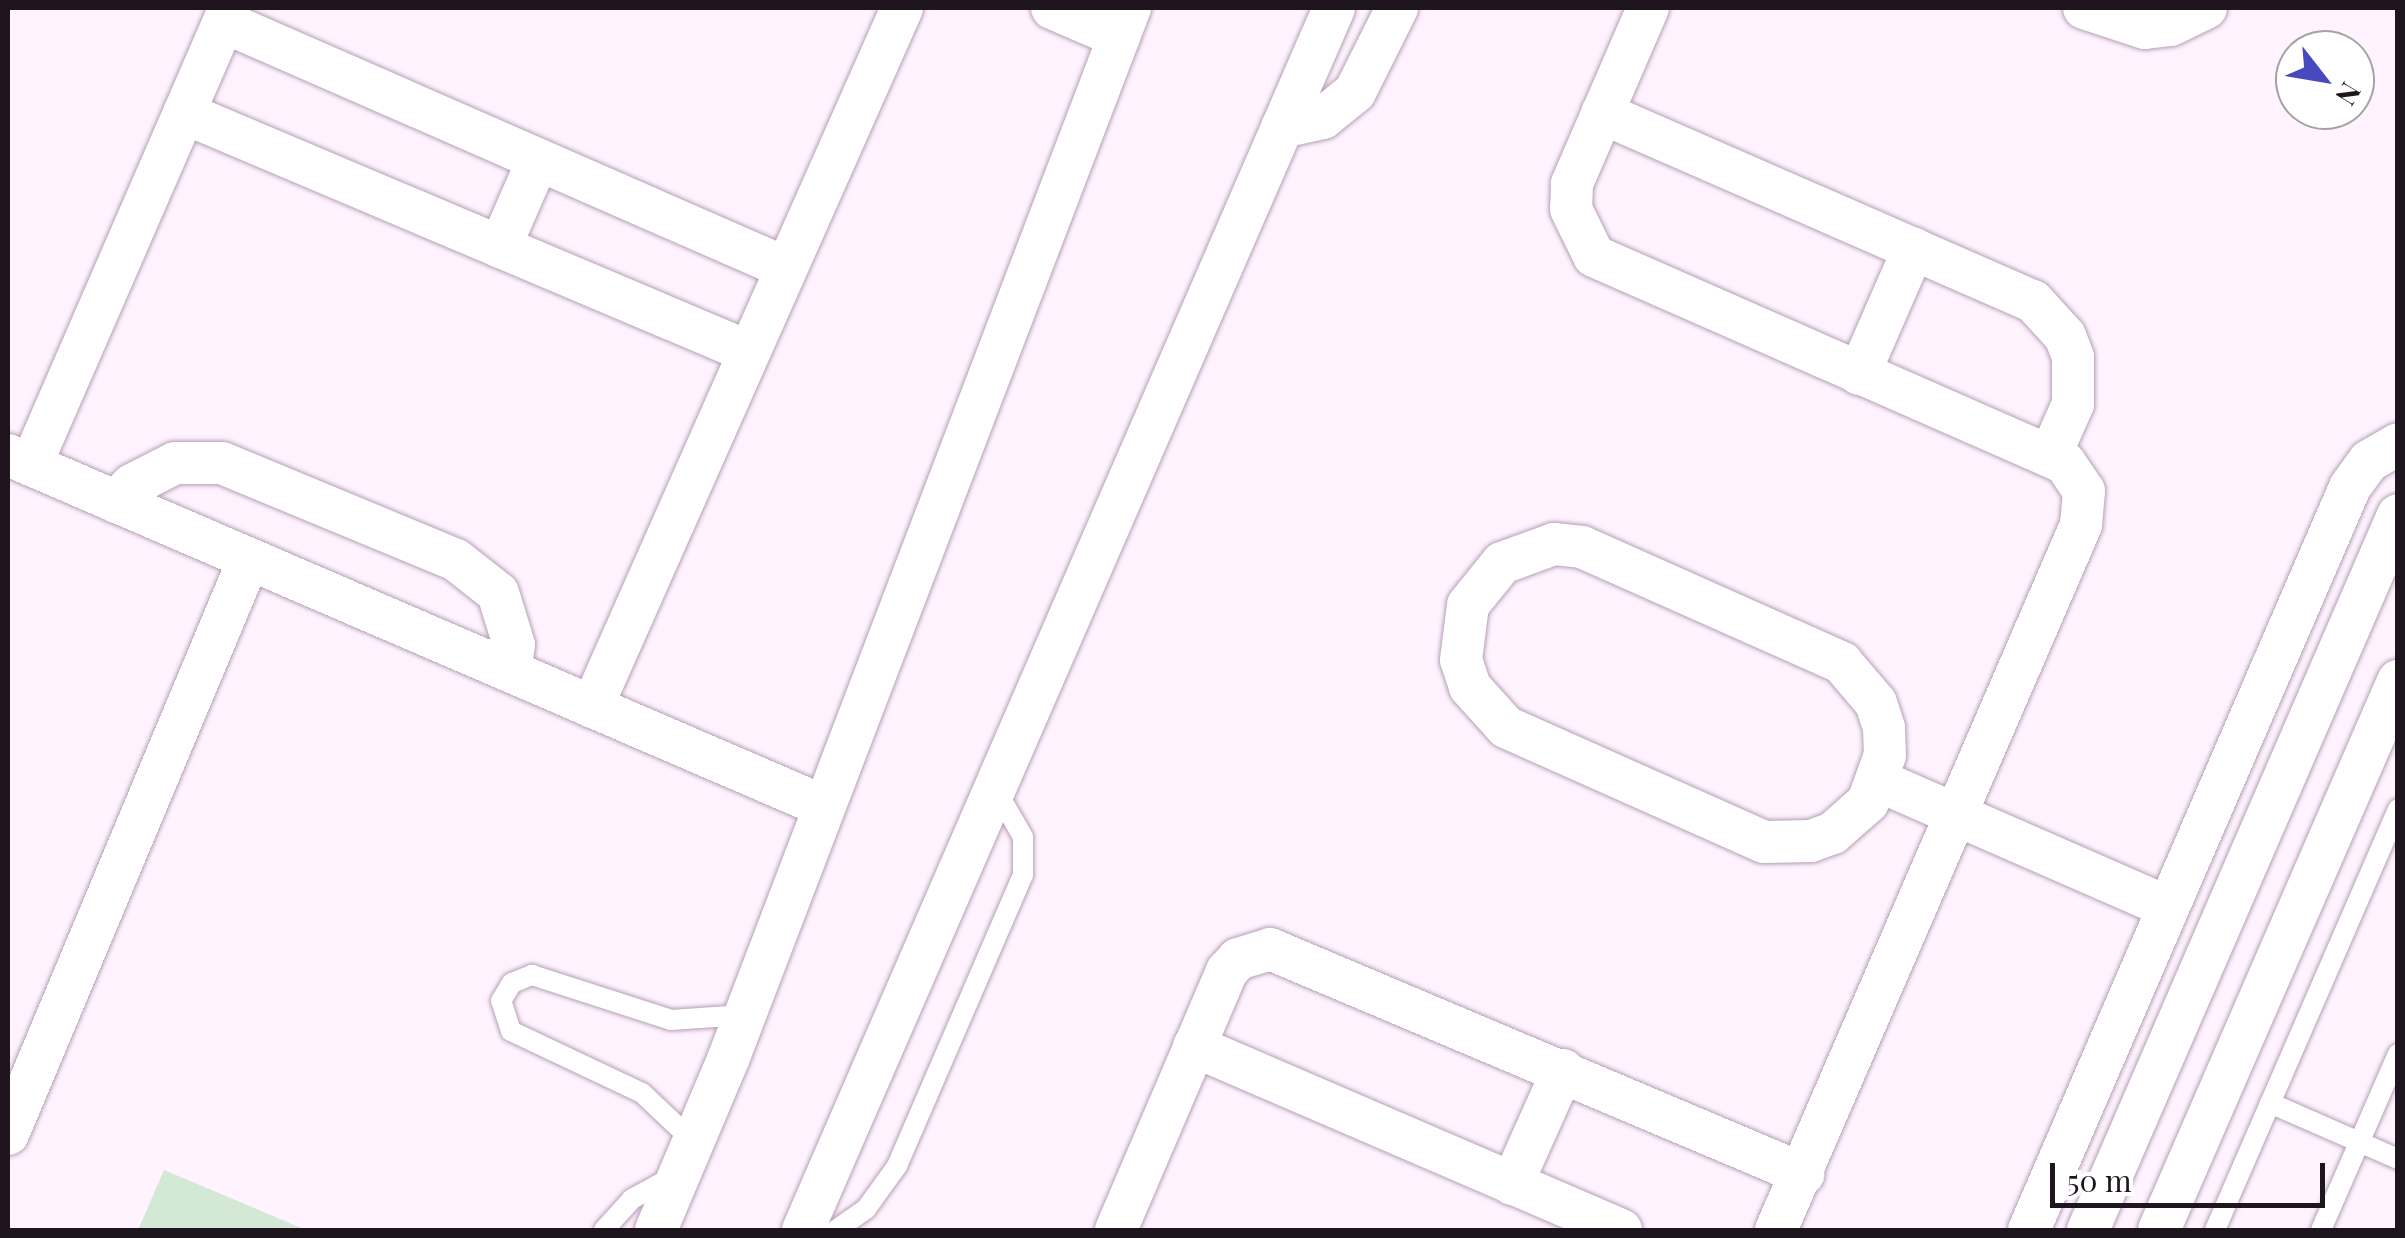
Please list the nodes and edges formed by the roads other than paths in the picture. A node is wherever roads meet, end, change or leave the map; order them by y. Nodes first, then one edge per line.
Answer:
1 (902, 8) edge
2 (1052, 8) edge
3 (1334, 8) edge
4 (1397, 8) edge
5 (1648, 8) edge
6 (2084, 8) edge
7 (2206, 8) edge
8 (227, 15) edge
9 (1125, 22) edge
10 (1602, 112) junction
11 (184, 113) junction
12 (1282, 127) junction
13 (538, 160) junction
14 (500, 247) junction
15 (1914, 248) junction
16 (786, 268) junction
17 (749, 352) junction
18 (1859, 374) junction
19 (2398, 444) edge
20 (2050, 456) junction
21 (19, 460) edge
22 (116, 502) junction
23 (2398, 515) edge
24 (250, 560) junction
25 (510, 671) junction
26 (2398, 681) edge
27 (592, 707) junction
28 (1879, 781) junction
29 (995, 788) junction
30 (822, 806) junction
31 (2398, 809) edge
32 (1957, 815) junction
33 (2168, 907) junction
34 (2220, 926) junction
35 (2279, 954) junction
36 (746, 1014) junction
37 (1194, 1046) junction
38 (2398, 1054) edge
39 (1563, 1070) junction
40 (2270, 1102) junction
41 (8, 1134) edge
42 (2360, 1142) junction
43 (687, 1158) junction
44 (2398, 1160) edge
45 (1803, 1174) junction
46 (1512, 1184) junction
47 (604, 1230) edge
48 (656, 1230) edge
49 (803, 1230) edge
50 (836, 1230) edge
51 (1116, 1230) edge
52 (1621, 1230) edge
53 (1776, 1230) edge
54 (2029, 1230) edge
55 (2088, 1230) edge
56 (2159, 1230) edge
57 (2215, 1230) edge
58 (2321, 1230) edge

1 - 16 street
2 - 9 street
3 - 12 street
4 - 12 street
5 - 10 street
6 - 7 street
8 - 11 street
8 - 13 street
9 - 30 street
10 - 15 street
10 - 18 street
11 - 14 street
11 - 21 street
12 - 29 street
13 - 14 street
13 - 16 street
14 - 17 street
15 - 18 street
15 - 20 street
16 - 17 street
17 - 27 street
18 - 20 street
19 - 33 street
20 - 32 street
21 - 22 street
22 - 24 street
22 - 25 street
23 - 34 street
24 - 25 street
24 - 41 street
25 - 27 street
26 - 35 street
27 - 30 street
28 - 28 street
28 - 32 street
29 - 49 street
29 - 50 lane
30 - 36 street
31 - 40 lane
32 - 33 street
32 - 45 street
33 - 54 street
34 - 35 street
34 - 55 street
35 - 56 street
36 - 43 street
36 - 43 lane
37 - 39 street
37 - 46 street
37 - 51 street
38 - 42 lane
39 - 45 street
39 - 46 street
40 - 42 lane
40 - 57 lane
42 - 44 lane
42 - 58 lane
43 - 47 lane
43 - 48 street
45 - 53 street
46 - 52 street

